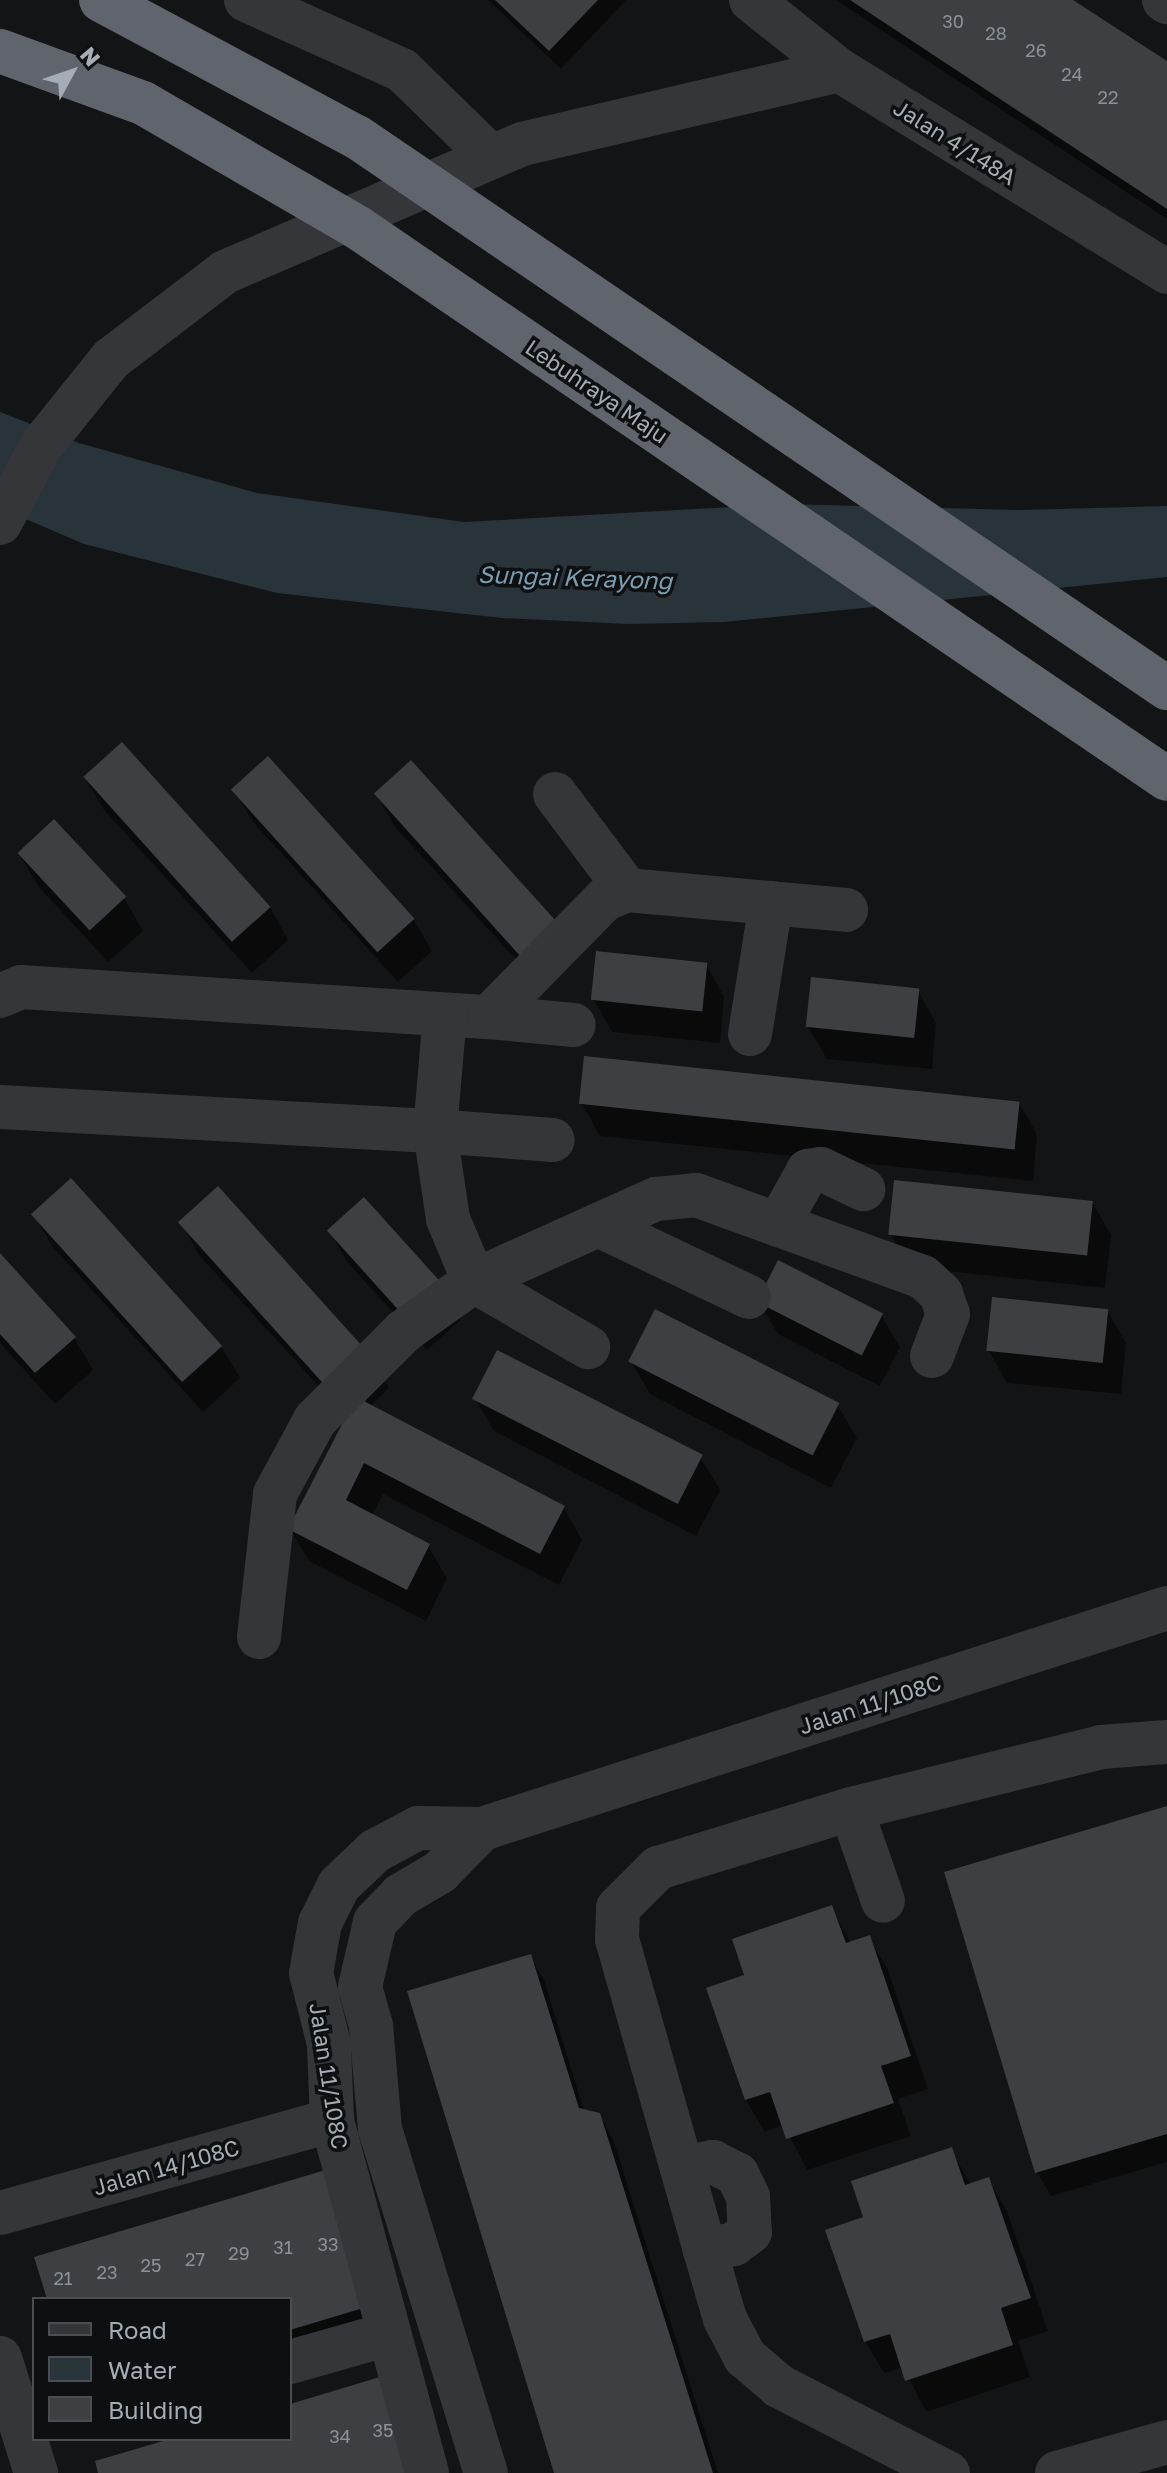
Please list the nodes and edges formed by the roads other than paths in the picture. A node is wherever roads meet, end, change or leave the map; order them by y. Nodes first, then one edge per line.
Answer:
1 (101, 0) edge
2 (246, 0) edge
3 (751, 0) edge
4 (0, 51) edge
5 (839, 70) junction
6 (491, 157) junction
7 (1167, 272) edge
8 (0, 523) edge
9 (1167, 688) edge
10 (1167, 779) edge
11 (555, 794) dead end
12 (627, 890) junction
13 (771, 903) junction
14 (846, 910) dead end
15 (0, 996) edge
16 (445, 1015) junction
17 (489, 1017) junction
18 (574, 1025) dead end
19 (750, 1034) dead end
20 (0, 1107) edge
21 (435, 1131) junction
22 (553, 1140) dead end
23 (863, 1189) dead end
24 (598, 1225) junction
25 (778, 1225) junction
26 (474, 1281) junction
27 (749, 1297) dead end
28 (588, 1347) dead end
29 (932, 1356) dead end
30 (1167, 1608) edge
31 (259, 1637) dead end
32 (1167, 1742) edge
33 (851, 1809) junction
34 (482, 1829) junction
35 (883, 1901) dead end
36 (332, 2120) junction
37 (0, 2213) edge
38 (389, 2334) junction
39 (0, 2358) edge
40 (292, 2361) edge
41 (1167, 2442) edge
42 (24, 2448) edge
43 (1126, 2463) edge
44 (427, 2473) edge
45 (486, 2473) edge
46 (948, 2473) edge
47 (1057, 2473) edge

1 - 9 highway, bridge
2 - 6 street
3 - 5 street, Jalan 4/148A
4 - 10 highway, Lebuhraya Maju, bridge
5 - 6 street
5 - 7 street, Jalan 4/148A
6 - 8 street
11 - 12 street
12 - 13 street
12 - 17 street
13 - 14 street
13 - 19 street
15 - 16 street
16 - 17 street
16 - 21 street
17 - 18 street
20 - 21 street
21 - 22 street
21 - 26 street
23 - 25 street
24 - 25 street
24 - 26 street
24 - 27 street
25 - 29 street
26 - 28 street
26 - 31 street
30 - 34 street, Jalan 11/108C
32 - 33 street
33 - 35 street
33 - 46 street
34 - 36 street, Jalan 11/108C
34 - 45 street, Jalan 11/108C
36 - 37 street, Jalan 14/108C
36 - 38 street, Jalan 11/108C
38 - 40 street
38 - 44 street, Jalan 11/108C
39 - 42 street
41 - 43 street
43 - 47 street

